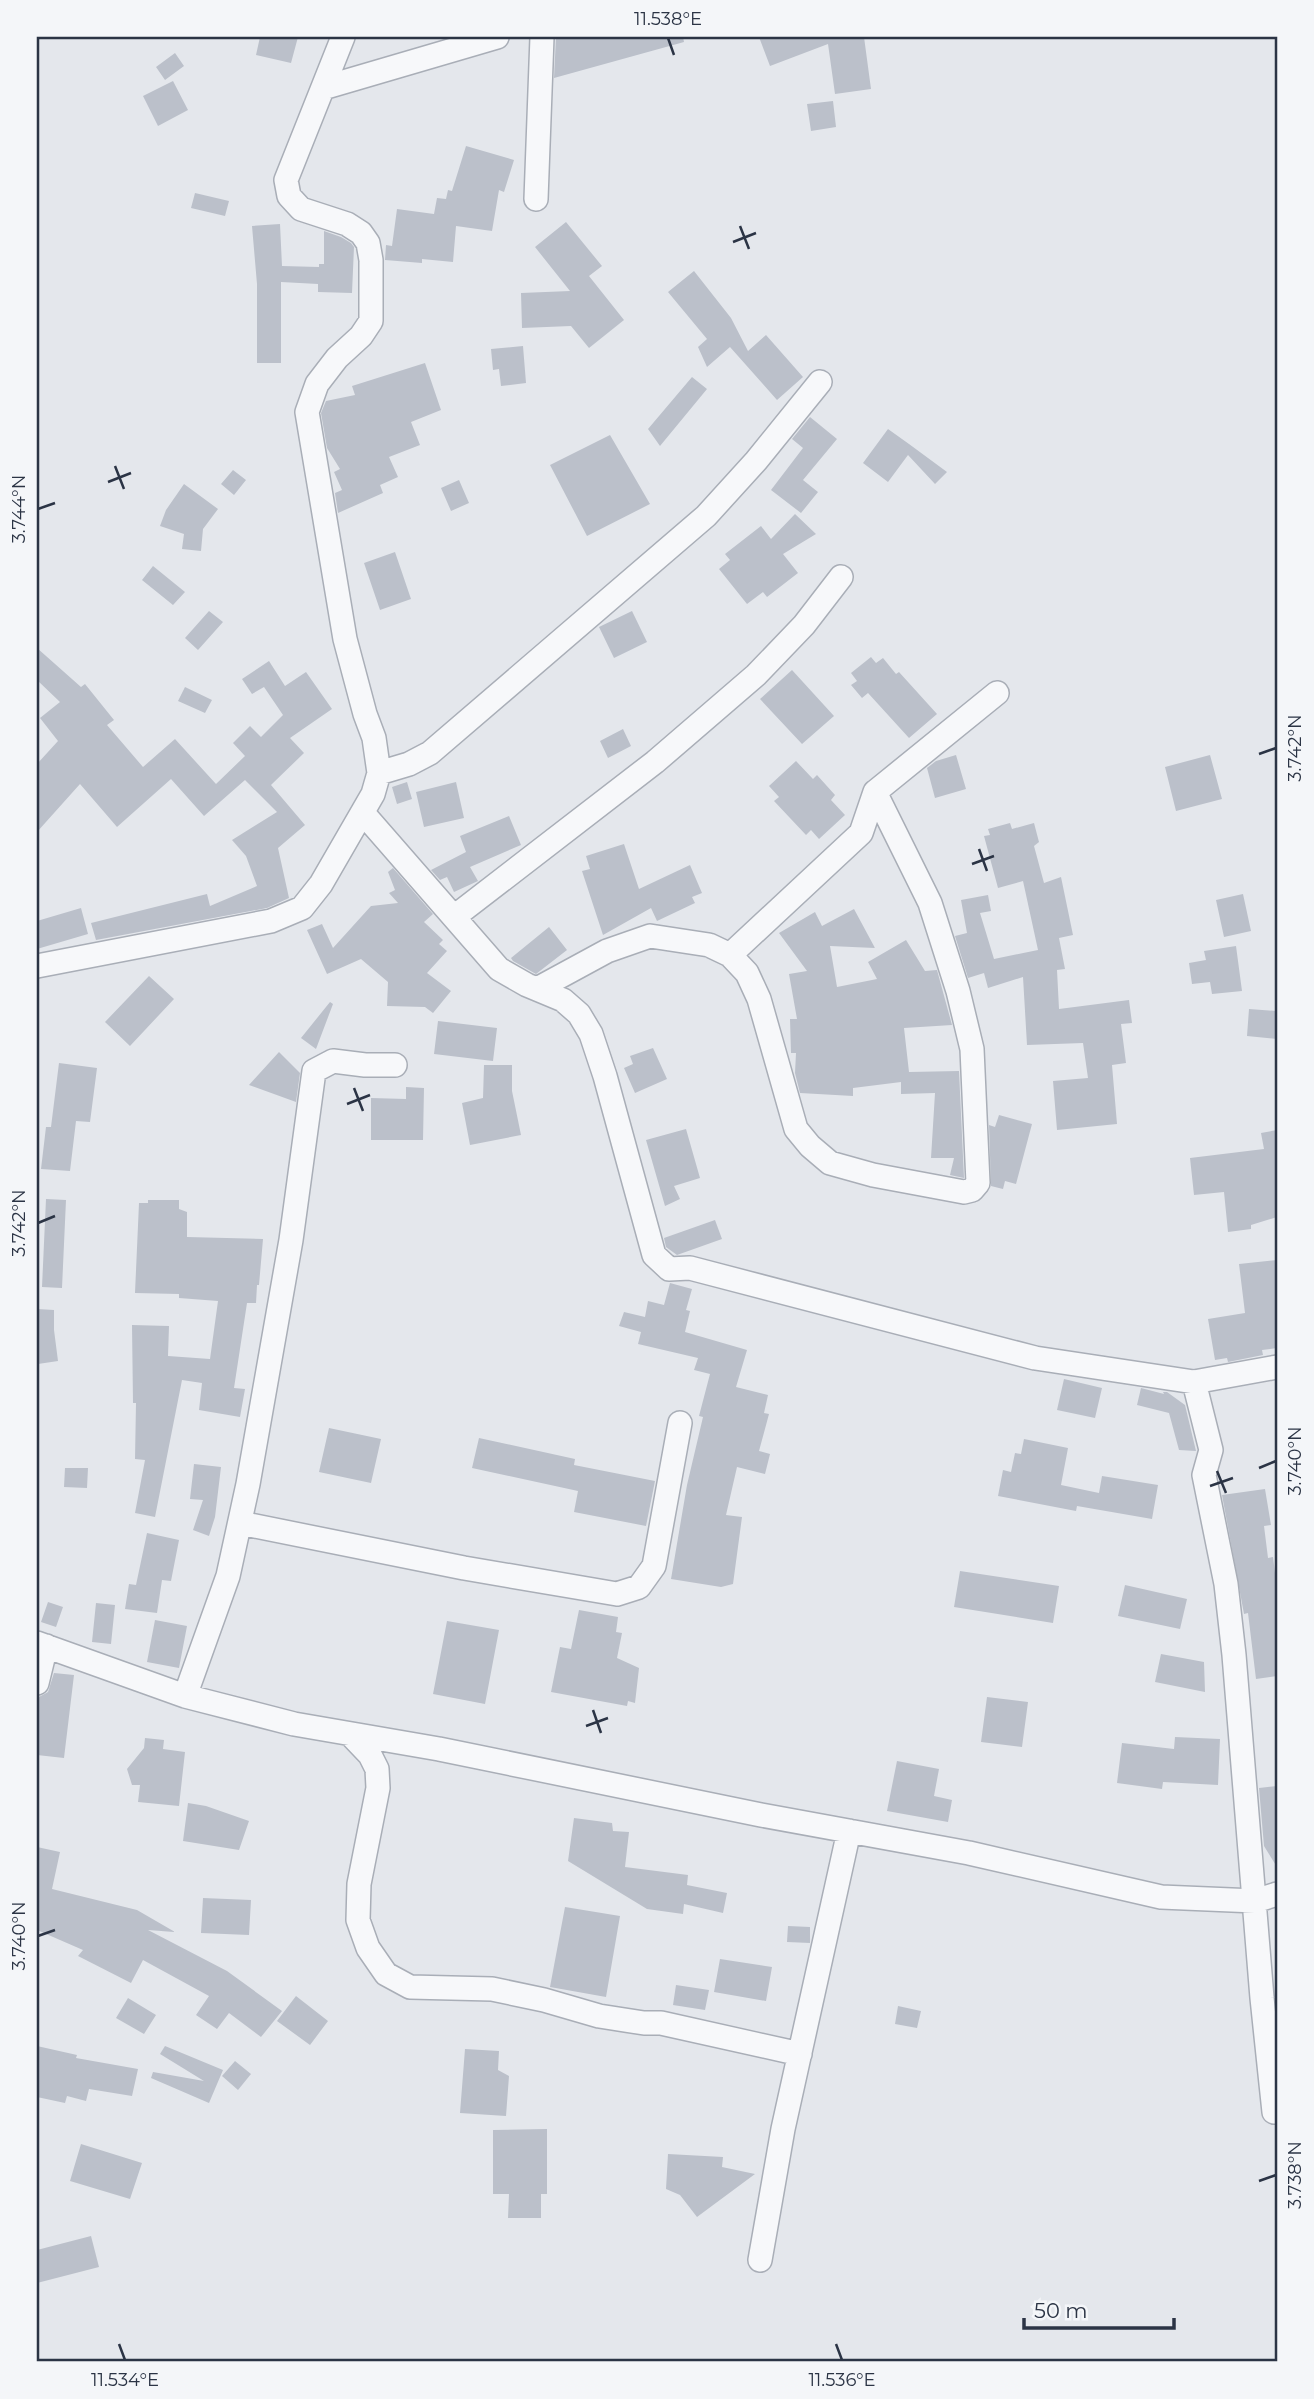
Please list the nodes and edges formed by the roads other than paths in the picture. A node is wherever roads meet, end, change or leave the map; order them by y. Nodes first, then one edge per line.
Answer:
1 (343, 37) edge
2 (497, 37) edge
3 (542, 37) edge
4 (323, 88) junction
5 (536, 199) dead end
6 (820, 382) dead end
7 (841, 577) dead end
8 (997, 693) dead end
9 (379, 773) junction
10 (875, 792) junction
11 (363, 813) junction
12 (454, 917) junction
13 (730, 955) junction
14 (37, 966) edge
15 (537, 989) junction
16 (395, 1065) dead end
17 (1277, 1367) edge
18 (1194, 1382) junction
19 (680, 1423) dead end
20 (240, 1522) junction
21 (41, 1644) edge
22 (37, 1683) edge
23 (185, 1696) junction
24 (350, 1734) junction
25 (849, 1831) junction
26 (1277, 1894) edge
27 (1255, 1900) junction
28 (800, 2054) junction
29 (1274, 2112) dead end
30 (760, 2260) dead end

1 - 4 street
2 - 4 street
3 - 5 street
4 - 9 street
6 - 9 street
7 - 12 street
8 - 10 street
9 - 11 street
10 - 13 street
10 - 13 street
11 - 12 street
11 - 14 street
12 - 15 street
13 - 15 street
15 - 18 street
16 - 20 street
17 - 18 street
18 - 27 street
19 - 20 street
20 - 23 street
21 - 22 street
21 - 23 street
23 - 24 street
24 - 25 street
24 - 28 street
25 - 27 street
25 - 28 street
26 - 27 street
27 - 29 street
28 - 30 street

